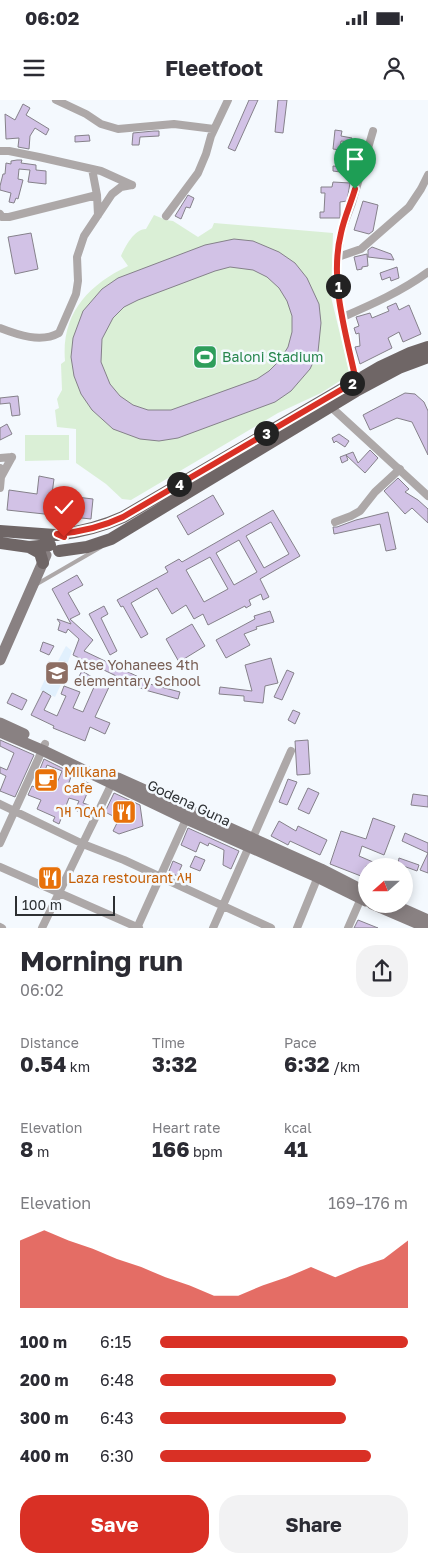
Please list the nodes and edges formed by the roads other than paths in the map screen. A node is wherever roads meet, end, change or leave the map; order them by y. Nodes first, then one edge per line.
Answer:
1 (56, 100) edge
2 (228, 100) edge
3 (214, 129) junction
4 (373, 131) dead end
5 (0, 151) edge
6 (92, 170) junction
7 (428, 175) edge
8 (97, 195) junction
9 (0, 214) edge
10 (98, 215) junction
11 (166, 216) dead end
12 (338, 257) junction
13 (428, 272) edge
14 (343, 316) junction
15 (0, 329) edge
16 (428, 347) edge
17 (428, 357) edge
18 (356, 381) junction
19 (331, 407) junction
20 (0, 458) edge
21 (0, 468) edge
22 (400, 469) junction
23 (1, 477) junction
24 (0, 488) edge
25 (428, 496) edge
26 (335, 522) dead end
27 (0, 531) edge
28 (111, 539) junction
29 (0, 544) edge
30 (55, 544) junction
31 (29, 547) junction
32 (43, 563) junction
33 (34, 584) junction
34 (0, 660) edge
35 (0, 723) edge
36 (0, 732) edge
37 (44, 747) junction
38 (291, 751) dead end
39 (113, 780) junction
40 (0, 804) edge
41 (15, 811) junction
42 (188, 815) junction
43 (0, 843) edge
44 (251, 843) junction
45 (83, 844) junction
46 (0, 866) edge
47 (319, 873) junction
48 (159, 877) junction
49 (58, 893) junction
50 (358, 894) edge
51 (223, 905) junction
52 (358, 911) edge
53 (397, 913) edge
54 (412, 913) edge
55 (428, 920) edge
56 (42, 928) edge
57 (138, 928) edge
58 (213, 928) edge
59 (272, 928) edge
60 (297, 928) edge
61 (348, 928) edge
62 (428, 928) edge

1 - 3 street
2 - 3 street
3 - 11 street
4 - 12 street
5 - 6 street
6 - 8 street
6 - 10 street
7 - 12 street
8 - 9 street
8 - 10 street
10 - 15 street
12 - 14 street
13 - 14 street
14 - 18 street
16 - 18 main road
17 - 19 main road
18 - 30 main road
19 - 22 street
19 - 28 main road
20 - 23 street
21 - 23 street
22 - 25 street
22 - 26 street
23 - 24 street
27 - 30 main road
28 - 30 main road
28 - 33 lane
29 - 31 main road
30 - 31 main road
30 - 32 main road
30 - 33 main road
31 - 32 main road
32 - 33 main road
33 - 34 main road
35 - 37 main road, Godena Guna
36 - 37 main road, Godena Guna
37 - 39 main road, Godena Guna
37 - 41 street
38 - 44 street
39 - 42 main road, Godena Guna
39 - 45 street
40 - 41 street
41 - 43 street
41 - 45 street
42 - 44 main road, Godena Guna
42 - 48 street
44 - 47 main road, Godena Guna
44 - 51 street
45 - 48 street
45 - 49 street
46 - 49 street
47 - 50 main road, Godena Guna
47 - 60 street
48 - 51 street
48 - 57 street
49 - 56 street
49 - 57 street
51 - 58 street
51 - 59 street
52 - 61 street
53 - 62 main road, Godena Guna
54 - 55 main road

